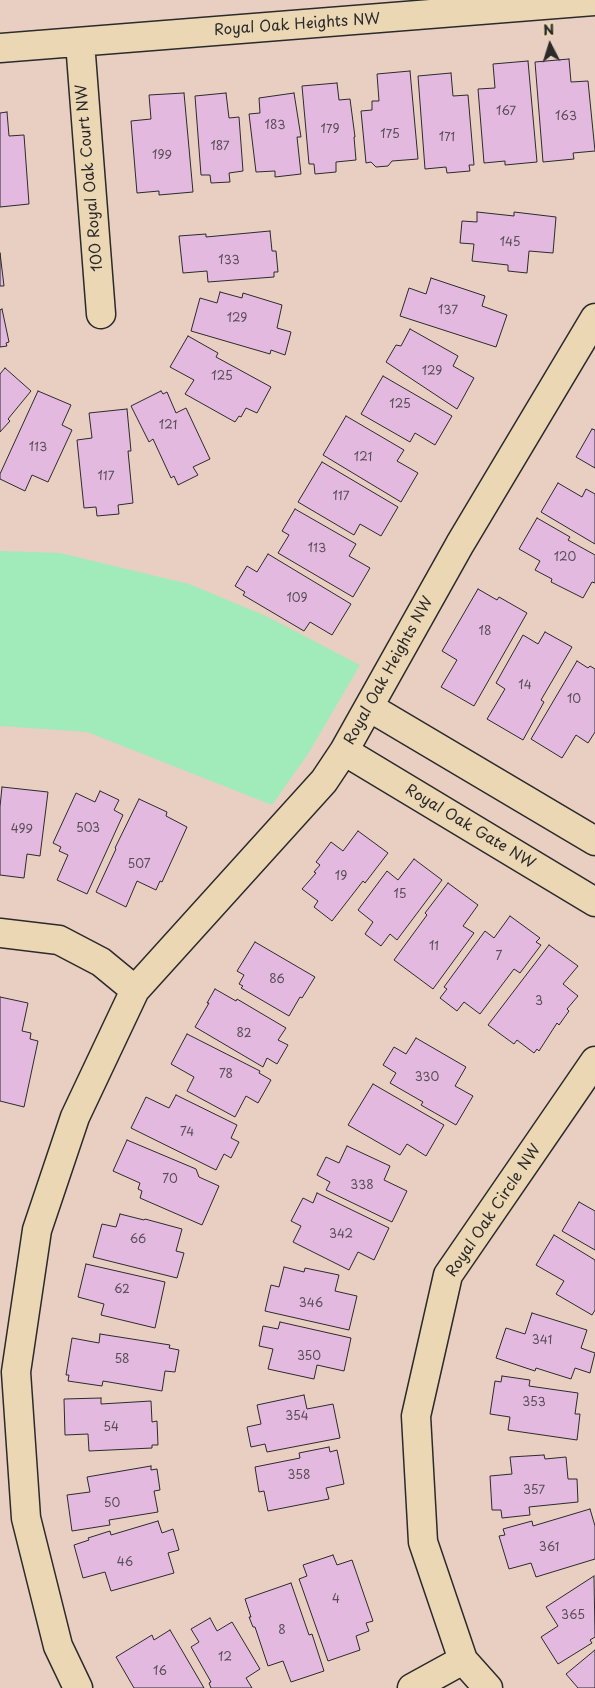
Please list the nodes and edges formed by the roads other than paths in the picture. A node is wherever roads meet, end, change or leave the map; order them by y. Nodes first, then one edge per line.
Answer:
1 (595, 1) edge
2 (80, 42) junction
3 (0, 48) edge
4 (101, 314) dead end
5 (595, 318) edge
6 (369, 707) junction
7 (344, 752) junction
8 (595, 841) edge
9 (595, 902) edge
10 (0, 933) edge
11 (135, 990) junction
12 (595, 1061) edge
13 (8, 1372) edge
14 (463, 1660) junction
15 (78, 1688) edge
16 (412, 1688) edge
17 (488, 1688) edge

1 - 2 street, Royal Oak Heights NW
2 - 3 street, Royal Oak Heights NW
2 - 4 street, 100 Royal Oak Court NW
5 - 6 street, Royal Oak Heights NW
6 - 7 street, Royal Oak Heights NW
6 - 8 street
7 - 9 street, Royal Oak Gate NW
7 - 11 street, Royal Oak Heights NW
10 - 11 street
11 - 13 street, Royal Oak Heights NW
12 - 14 street, Royal Oak Circle NW
13 - 15 street, Royal Oak Heights NW
14 - 16 street
14 - 17 street, Royal Oak Circle NW

